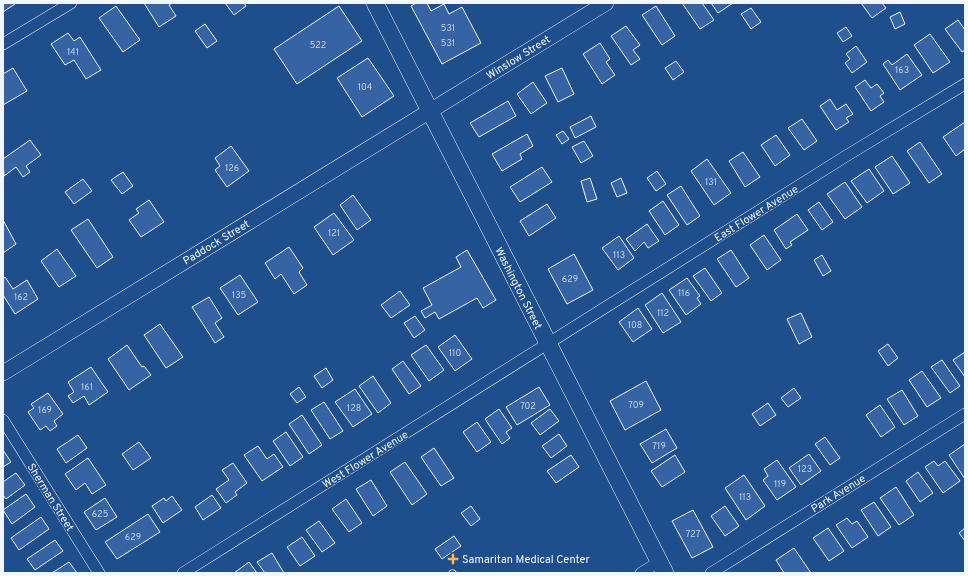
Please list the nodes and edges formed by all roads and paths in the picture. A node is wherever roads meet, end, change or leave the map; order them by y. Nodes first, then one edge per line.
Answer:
1 (71, 3) edge
2 (375, 3) edge
3 (606, 3) edge
4 (3, 44) edge
5 (965, 84) edge
6 (430, 112) junction
7 (548, 344) junction
8 (3, 374) edge
9 (965, 414) edge
10 (3, 420) edge
11 (662, 567) edge
12 (99, 573) edge
13 (183, 573) edge
14 (641, 573) edge
15 (711, 573) edge

1 - 4 street
2 - 6 main road, Washington Street
3 - 6 main road, Winslow Street
5 - 7 street, East Flower Avenue
6 - 7 main road, Washington Street
6 - 8 main road, Paddock Street
7 - 11 main road, Washington Street
7 - 13 street, West Flower Avenue
9 - 15 street, Park Avenue
10 - 12 street, Sherman Street
11 - 14 street

